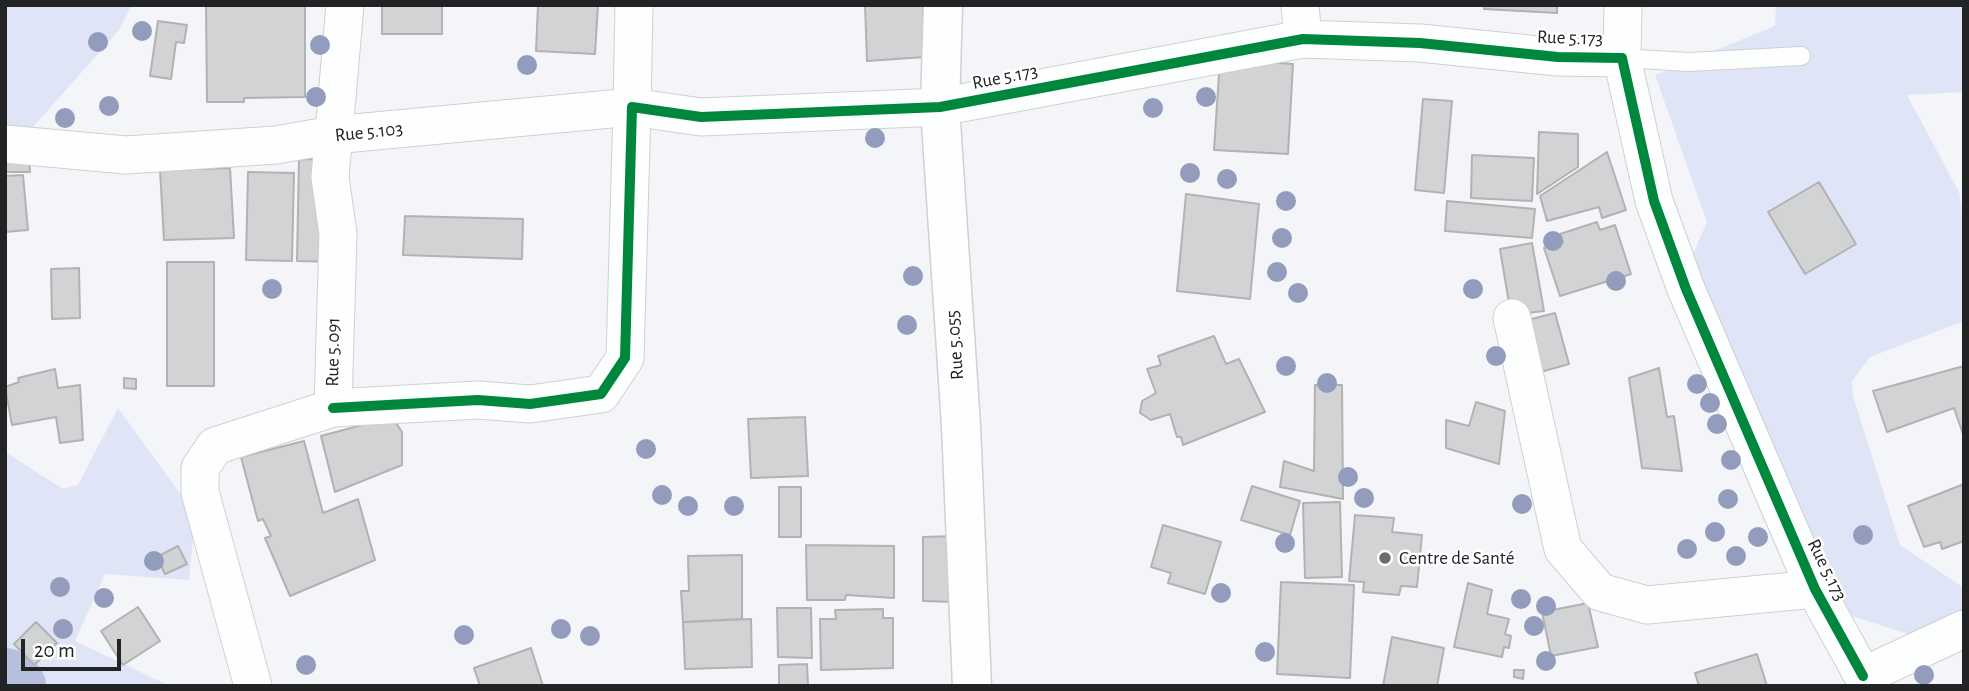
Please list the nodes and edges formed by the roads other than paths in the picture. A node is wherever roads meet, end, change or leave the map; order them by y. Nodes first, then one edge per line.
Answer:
1 (345, 5) edge
2 (634, 5) edge
3 (943, 5) edge
4 (1623, 5) edge
5 (1302, 22) edge
6 (1801, 56) dead end
7 (1622, 58) junction
8 (632, 107) junction
9 (940, 107) junction
10 (333, 135) junction
11 (5, 144) edge
12 (1512, 318) dead end
13 (333, 408) junction
14 (1815, 589) junction
15 (1964, 629) edge
16 (1862, 681) edge
17 (253, 686) edge
18 (972, 686) edge

1 - 10 street, Rue 5.091
2 - 8 street
3 - 9 street, Rue 5.055
4 - 7 street
5 - 7 street, Rue 5.173
5 - 9 street, Rue 5.173
6 - 7 lane
7 - 14 street, Rue 5.173
8 - 9 street, Rue 5.173
8 - 10 street, Rue 5.103
8 - 13 street
9 - 18 street, Rue 5.055
10 - 11 street, Rue 5.103
10 - 13 street, Rue 5.091
12 - 14 street
13 - 17 street, Rue 5.091
14 - 16 street, Rue 5.173
15 - 16 street

